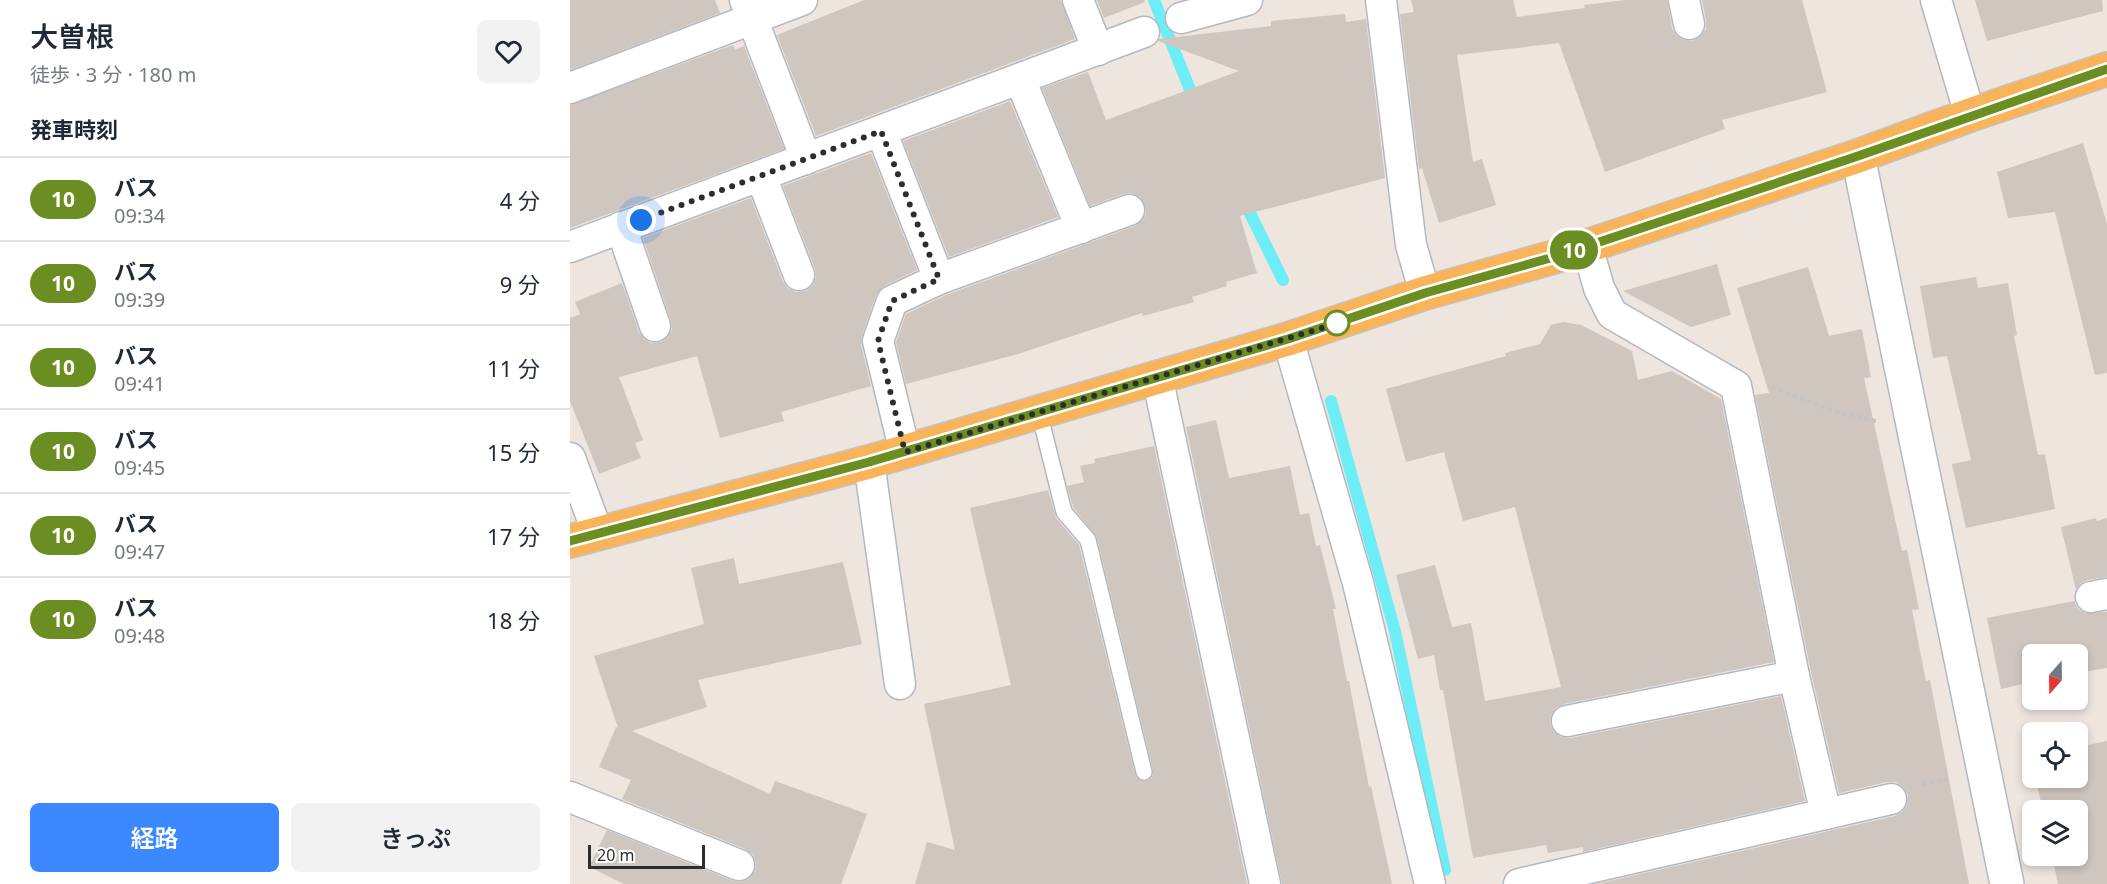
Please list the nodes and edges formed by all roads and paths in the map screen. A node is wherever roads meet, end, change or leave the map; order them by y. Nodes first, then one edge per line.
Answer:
1 (802, 0) edge
2 (1078, 0) edge
3 (1247, 0) edge
4 (1381, 0) edge
5 (1936, 0) edge
6 (749, 9) edge
7 (1181, 18) dead end
8 (1144, 32) dead end
9 (1098, 50) junction
10 (2107, 69) edge
11 (1020, 79) junction
12 (570, 88) edge
13 (1970, 115) junction
14 (881, 131) junction
15 (1858, 156) junction
16 (806, 159) junction
17 (761, 176) junction
18 (1129, 210) dead end
19 (621, 227) junction
20 (1081, 228) junction
21 (1587, 246) junction
22 (570, 247) edge
23 (799, 275) dead end
24 (939, 279) junction
25 (1425, 293) junction
26 (655, 326) dead end
27 (1288, 339) junction
28 (1157, 376) junction
29 (1736, 386) junction
30 (1039, 412) junction
31 (1886, 423) dead end
32 (905, 452) junction
33 (570, 458) edge
34 (869, 462) junction
35 (584, 537) edge
36 (1794, 675) junction
37 (900, 684) dead end
38 (1567, 720) dead end
39 (1144, 772) dead end
40 (570, 797) edge
41 (1891, 799) dead end
42 (1826, 814) junction
43 (739, 865) dead end
44 (1265, 884) edge
45 (1430, 884) edge
46 (1519, 884) edge
47 (2007, 884) edge

1 - 6 street
2 - 9 street
3 - 7 street
4 - 25 street
5 - 13 street
6 - 12 street
6 - 16 street
8 - 9 street
9 - 11 street
10 - 13 main road
11 - 14 street
11 - 20 street
13 - 15 main road
14 - 16 street
14 - 24 street
15 - 21 main road
15 - 47 street
16 - 17 street
17 - 19 street
17 - 23 street
18 - 20 street
19 - 22 street
19 - 26 street
20 - 24 street
21 - 25 main road
21 - 29 street
24 - 32 street
25 - 27 main road
27 - 28 main road
27 - 45 street
28 - 30 main road
28 - 44 street
29 - 31 path
29 - 36 street
30 - 32 main road
30 - 39 lane
32 - 34 main road
33 - 35 street
34 - 35 main road
34 - 37 street
36 - 38 street
36 - 42 street
40 - 43 street
41 - 42 street
42 - 46 street

